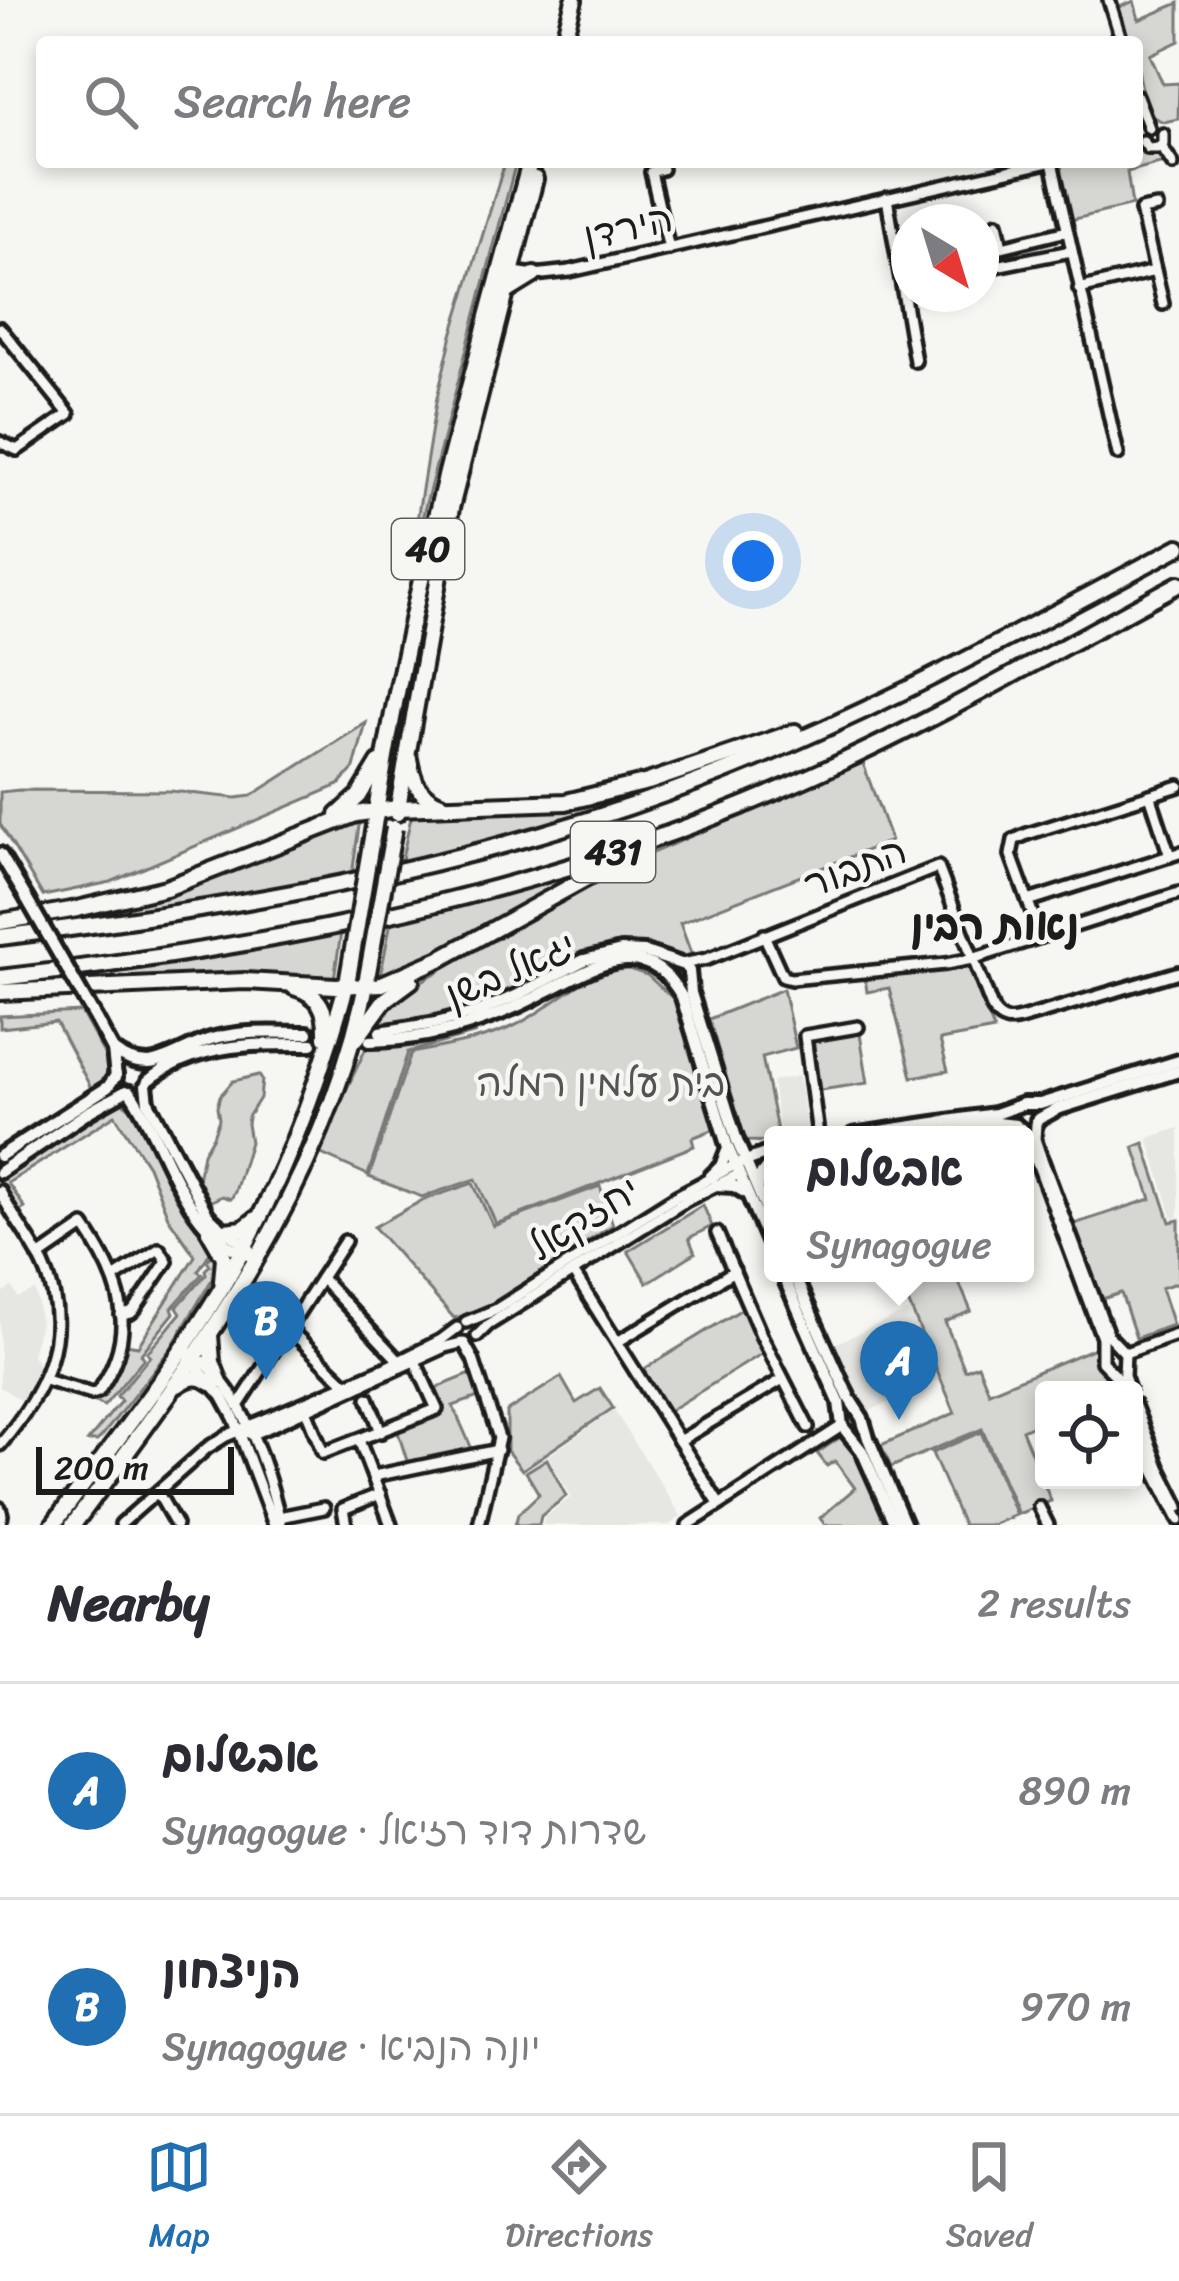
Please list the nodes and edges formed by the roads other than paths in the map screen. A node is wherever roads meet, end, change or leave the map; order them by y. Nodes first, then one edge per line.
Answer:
1 (577, 0) edge
2 (1109, 0) edge
3 (568, 36) edge
4 (1120, 36) edge
5 (1143, 112) edge
6 (1179, 127) edge
7 (1149, 128) junction
8 (1143, 134) edge
9 (1162, 140) junction
10 (1143, 144) edge
11 (1173, 164) dead end
12 (529, 168) edge
13 (537, 168) edge
14 (1023, 168) edge
15 (1051, 168) edge
16 (662, 170) dead end
17 (887, 198) junction
18 (1157, 207) dead end
19 (1067, 232) junction
20 (999, 235) edge
21 (669, 248) junction
22 (1071, 251) junction
23 (515, 256) junction
24 (999, 265) edge
25 (506, 271) junction
26 (1155, 271) junction
27 (535, 275) junction
28 (1079, 289) junction
29 (504, 294) junction
30 (1163, 304) dead end
31 (0, 328) edge
32 (915, 361) dead end
33 (0, 442) edge
34 (1118, 454) dead end
35 (1179, 547) edge
36 (1179, 584) edge
37 (895, 695) junction
38 (394, 706) junction
39 (407, 747) junction
40 (1179, 786) edge
41 (771, 794) junction
42 (1150, 795) junction
43 (484, 806) junction
44 (397, 808) junction
45 (376, 811) junction
46 (311, 830) junction
47 (0, 854) edge
48 (1174, 854) edge
49 (1179, 893) edge
50 (1028, 901) junction
51 (0, 922) edge
52 (490, 931) junction
53 (764, 934) junction
54 (0, 937) edge
55 (1041, 937) junction
56 (973, 959) junction
57 (685, 970) junction
58 (1179, 972) edge
59 (0, 978) edge
60 (671, 979) junction
61 (272, 981) junction
62 (347, 982) junction
63 (366, 982) junction
64 (0, 992) edge
65 (858, 1027) dead end
66 (113, 1050) junction
67 (348, 1053) junction
68 (129, 1060) junction
69 (1179, 1061) edge
70 (143, 1063) junction
71 (324, 1063) junction
72 (1179, 1071) edge
73 (116, 1074) junction
74 (147, 1083) junction
75 (128, 1092) junction
76 (1023, 1105) junction
77 (1036, 1122) junction
78 (817, 1126) edge
79 (914, 1126) edge
80 (983, 1126) edge
81 (1018, 1126) joint
82 (1032, 1126) edge
83 (732, 1142) junction
84 (764, 1151) edge
85 (0, 1156) edge
86 (764, 1156) edge
87 (1034, 1159) edge
88 (764, 1163) edge
89 (742, 1168) junction
90 (764, 1171) edge
91 (0, 1172) edge
92 (1041, 1173) junction
93 (1034, 1176) edge
94 (713, 1181) junction
95 (753, 1194) junction
96 (2, 1198) edge
97 (264, 1211) junction
98 (764, 1212) edge
99 (764, 1226) edge
100 (217, 1231) junction
101 (717, 1233) dead end
102 (345, 1241) dead end
103 (248, 1252) junction
104 (39, 1256) junction
105 (734, 1271) junction
106 (573, 1272) junction
107 (115, 1276) junction
108 (320, 1278) junction
109 (786, 1282) edge
110 (798, 1282) edge
111 (219, 1293) junction
112 (121, 1315) junction
113 (461, 1325) junction
114 (288, 1328) junction
115 (1179, 1334) edge
116 (210, 1335) junction
117 (476, 1337) junction
118 (619, 1341) junction
119 (462, 1343) junction
120 (1116, 1345) junction
121 (1104, 1349) junction
122 (190, 1355) junction
123 (1124, 1358) junction
124 (399, 1361) junction
125 (415, 1361) junction
126 (476, 1369) junction
127 (1109, 1369) junction
128 (783, 1379) junction
129 (45, 1380) junction
130 (215, 1381) junction
131 (1118, 1381) edge
132 (1125, 1381) edge
133 (347, 1385) junction
134 (174, 1388) junction
135 (368, 1398) dead end
136 (238, 1406) junction
137 (306, 1411) junction
138 (860, 1416) junction
139 (234, 1418) junction
140 (844, 1424) junction
141 (808, 1427) dead end
142 (1143, 1427) edge
143 (247, 1430) junction
144 (381, 1432) junction
145 (226, 1436) junction
146 (359, 1440) junction
147 (680, 1441) junction
148 (0, 1445) edge
149 (1143, 1445) edge
150 (497, 1453) junction
151 (374, 1476) junction
152 (158, 1493) junction
153 (380, 1494) junction
154 (718, 1504) junction
155 (1040, 1507) dead end
156 (1179, 1507) edge
157 (0, 1508) edge
158 (324, 1508) dead end
159 (1179, 1520) edge
160 (0, 1522) edge
161 (278, 1522) edge
162 (121, 1524) edge
163 (53, 1525) edge
164 (73, 1525) edge
165 (176, 1525) edge
166 (346, 1525) edge
167 (391, 1525) edge
168 (479, 1525) edge
169 (688, 1525) edge
170 (895, 1525) edge
171 (905, 1525) edge
172 (1048, 1525) edge

1 - 3 highway
2 - 4 street
5 - 7 street
6 - 9 street
7 - 8 street
7 - 9 street
9 - 10 street
9 - 11 street
12 - 25 highway, 40
13 - 23 highway, 40
14 - 17 street, הירדן
15 - 19 street
16 - 21 street
17 - 21 street, הירדן
17 - 32 street
18 - 26 street
19 - 20 street
19 - 22 street
21 - 27 street, הירדן
22 - 24 street
22 - 28 street
23 - 25 highway, 40
23 - 27 highway
25 - 27 street, הירדן
25 - 29 highway, 40
25 - 38 highway, 40
26 - 28 street
26 - 30 street
27 - 29 highway
28 - 34 street
29 - 39 highway, 40
31 - 33 street
35 - 37 highway, 431
36 - 41 highway, 431
37 - 43 highway
37 - 54 highway, 431
38 - 45 highway, 40
38 - 46 highway
39 - 43 highway
39 - 44 highway, 40
40 - 42 street
41 - 52 highway
41 - 59 highway, 431
42 - 48 street
42 - 50 street
43 - 44 highway
44 - 45 highway
44 - 63 highway, 40, bridge
45 - 46 highway
45 - 62 highway, 40, bridge
46 - 51 highway
47 - 66 main road, bridge
48 - 50 street
49 - 55 street
50 - 55 street
52 - 63 highway
52 - 67 highway
53 - 56 street
53 - 56 street, התבור
53 - 57 street, התבור
55 - 56 street
56 - 58 street, התבור
57 - 60 main road
57 - 60 main road, יגאל בשן
57 - 83 main road
60 - 83 main road
61 - 62 highway
61 - 64 highway
61 - 71 highway
62 - 63 highway
62 - 71 highway, 40
63 - 67 highway, 40
65 - 78 street
66 - 68 main road
66 - 73 main road
67 - 103 highway, 40
68 - 70 main road
68 - 73 main road
69 - 76 main road
70 - 74 main road
70 - 74 main road
71 - 97 highway, 40
72 - 77 main road
73 - 75 main road
73 - 85 main road
74 - 75 main road
74 - 100 main road
75 - 91 main road
75 - 100 main road
76 - 77 main road
76 - 79 main road
76 - 81 main road
77 - 82 main road
77 - 120 street
80 - 81 main road
83 - 84 main road
83 - 89 main road
83 - 94 main road
86 - 89 main road
87 - 92 street
88 - 89 main road
89 - 94 street, יחזקאל
89 - 95 main road
90 - 95 main road
92 - 93 street
92 - 121 street
94 - 95 main road
94 - 106 street, יחזקאל
94 - 113 street, יחזקאל
95 - 98 main road
95 - 99 main road
96 - 104 street
97 - 100 highway
97 - 103 highway, 40
100 - 103 main road
100 - 111 highway
101 - 105 street
102 - 108 street
103 - 111 highway, 40
103 - 116 highway, 40
104 - 107 street
104 - 129 street
105 - 118 street
105 - 128 street
106 - 117 street, יחזקאל
106 - 118 street
107 - 112 street
107 - 112 street
108 - 114 street
108 - 124 street
109 - 140 main road
110 - 138 main road
111 - 122 highway, 40
112 - 129 street
113 - 117 street
113 - 119 street
113 - 124 street, יחזקאל
114 - 133 street
114 - 136 street
115 - 123 street
116 - 122 highway, 40
116 - 130 highway
117 - 119 street, יחזקאל
117 - 126 street
118 - 147 street
119 - 125 street
119 - 126 street
120 - 121 street
120 - 123 street
121 - 127 street
122 - 130 street
122 - 134 highway, 40
122 - 163 highway, 40
123 - 127 street
123 - 132 street
124 - 133 street, יחזקאל
125 - 137 street
125 - 144 street
126 - 150 street
127 - 131 street
128 - 141 street
128 - 147 street
129 - 148 street
130 - 134 highway
130 - 136 street
130 - 139 street
133 - 143 street, יחזקאל
134 - 164 highway, 40
135 - 144 street
136 - 143 street
137 - 143 street
137 - 146 street
138 - 140 main road
138 - 140 main road
138 - 171 main road
139 - 143 street
139 - 145 street
140 - 154 street
140 - 170 main road
142 - 156 street
143 - 145 street
143 - 161 street
144 - 146 street
145 - 152 street
146 - 151 street
147 - 154 street
149 - 159 street
150 - 151 street
150 - 168 street
151 - 153 street
152 - 162 street
152 - 165 street
153 - 166 street
153 - 167 street
154 - 169 street
155 - 172 street
157 - 160 street
158 - 161 street

